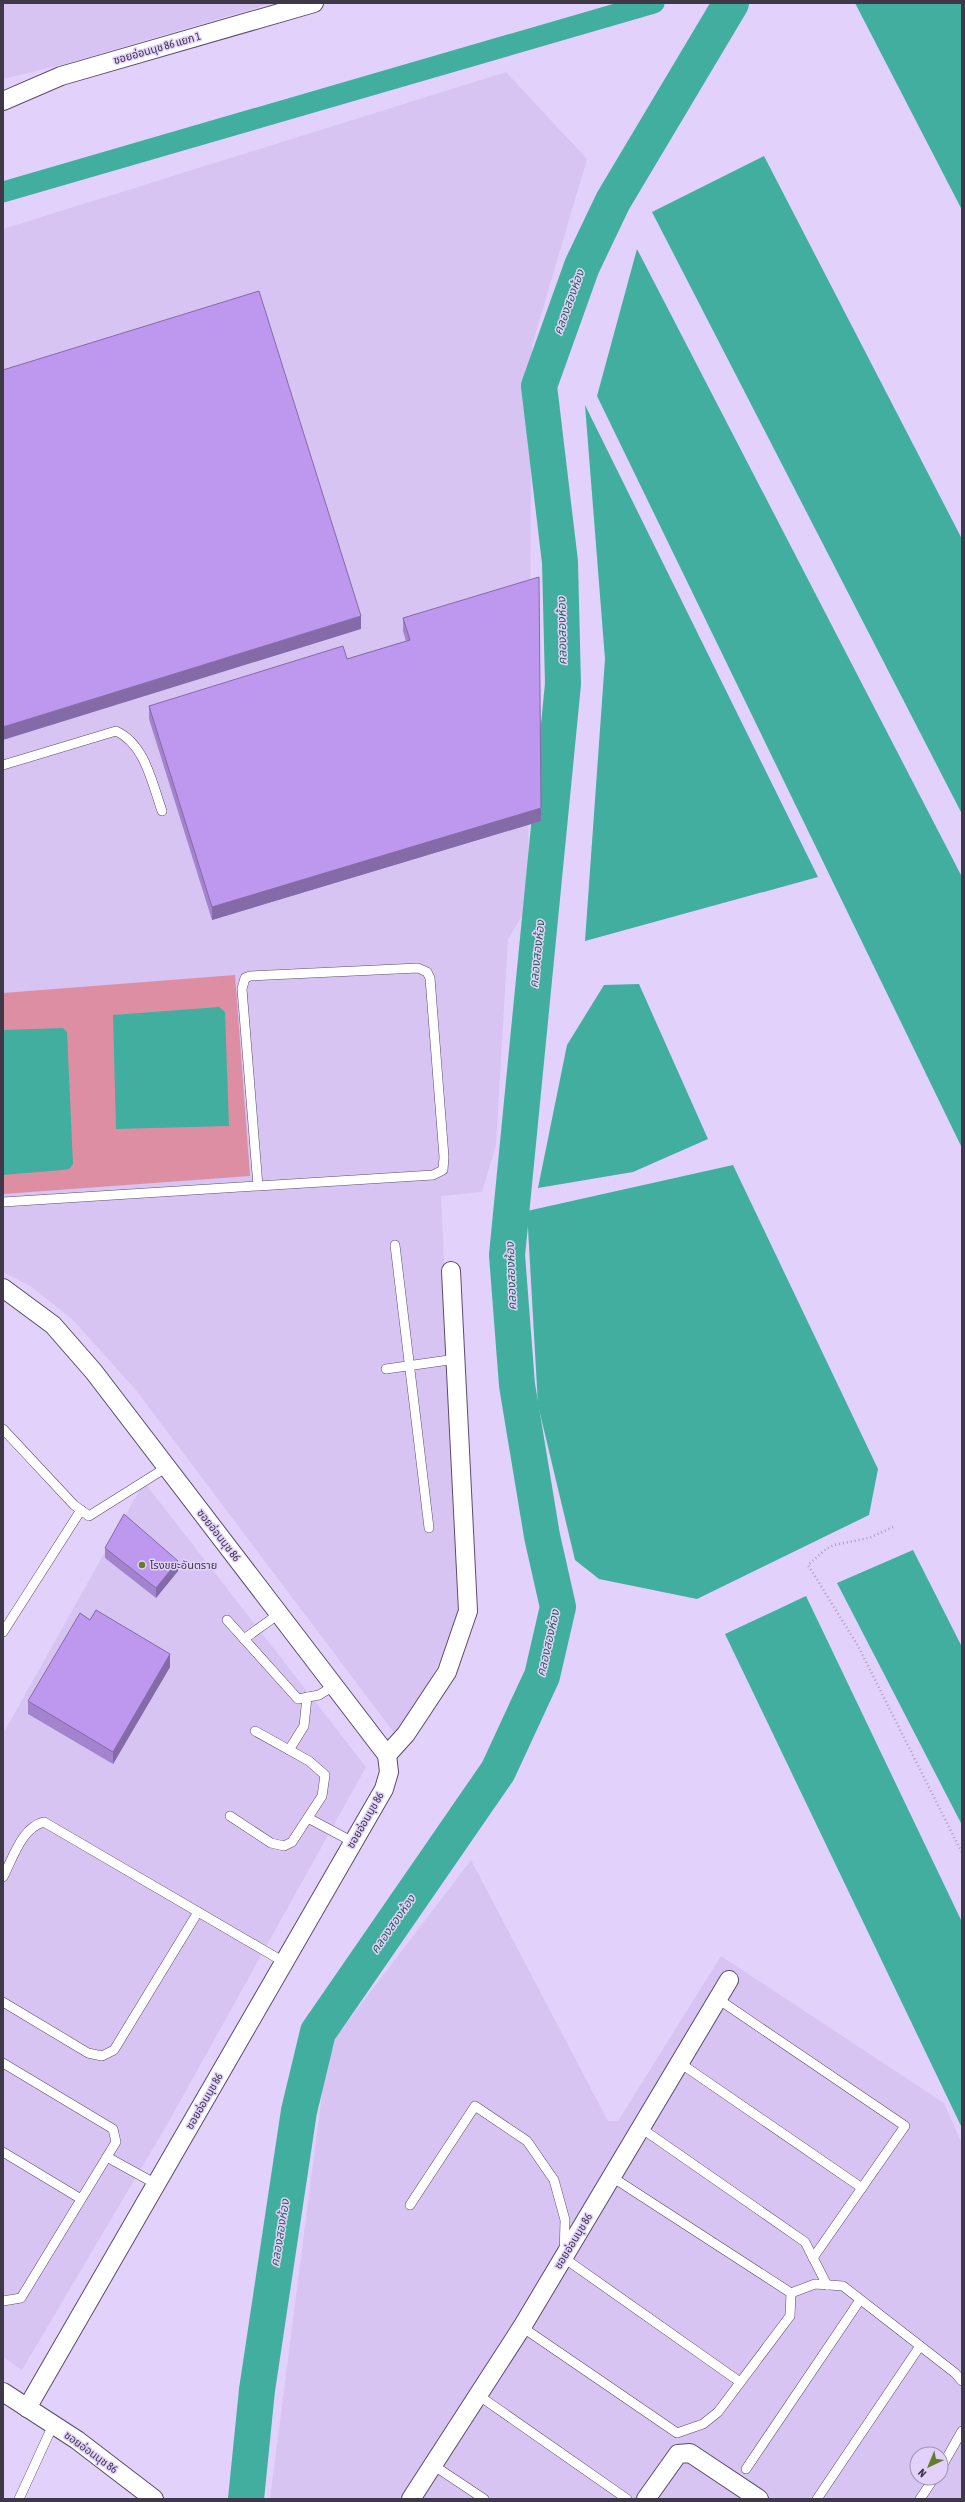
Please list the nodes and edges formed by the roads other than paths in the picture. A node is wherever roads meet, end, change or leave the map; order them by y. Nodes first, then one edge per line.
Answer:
1 (314, 3) edge
2 (3, 101) edge
3 (3, 765) edge
4 (162, 811) dead end
5 (258, 1186) junction
6 (3, 1202) edge
7 (395, 1245) dead end
8 (451, 1271) dead end
9 (3, 1288) edge
10 (456, 1359) junction
11 (410, 1366) junction
12 (386, 1369) dead end
13 (3, 1429) edge
14 (166, 1467) junction
15 (80, 1510) junction
16 (430, 1528) dead end
17 (280, 1613) junction
18 (227, 1620) dead end
19 (3, 1632) edge
20 (244, 1639) junction
21 (335, 1685) junction
22 (307, 1697) junction
23 (255, 1731) dead end
24 (289, 1750) junction
25 (387, 1755) junction
26 (230, 1816) dead end
27 (308, 1818) junction
28 (353, 1842) junction
29 (3, 1876) edge
30 (198, 1912) junction
31 (284, 1962) junction
32 (729, 1980) dead end
33 (718, 1999) junction
34 (3, 2002) edge
35 (680, 2062) junction
36 (3, 2063) edge
37 (640, 2128) junction
38 (3, 2152) edge
39 (107, 2157) junction
40 (612, 2177) junction
41 (156, 2184) junction
42 (862, 2188) junction
43 (82, 2199) junction
44 (410, 2205) dead end
45 (564, 2258) junction
46 (813, 2258) junction
47 (828, 2285) junction
48 (791, 2293) junction
49 (860, 2300) junction
50 (3, 2301) edge
51 (522, 2327) junction
52 (920, 2346) junction
53 (962, 2381) edge
54 (740, 2382) junction
55 (3, 2392) edge
56 (478, 2396) junction
57 (27, 2408) junction
58 (54, 2425) junction
59 (962, 2431) edge
60 (949, 2454) edge
61 (433, 2465) junction
62 (746, 2469) dead end
63 (929, 2486) edge
64 (19, 2499) edge
65 (154, 2499) edge
66 (411, 2499) edge
67 (484, 2499) edge
68 (627, 2499) edge
69 (646, 2499) edge
70 (759, 2499) edge
71 (817, 2499) edge
72 (920, 2499) edge

1 - 2 street, ซอยอ่อนนุช 86 แยก 1
3 - 4 lane
5 - 5 lane
5 - 6 lane
7 - 11 lane
8 - 10 street
9 - 14 street, ซอยอ่อนนุช 86
10 - 11 lane
10 - 25 street
11 - 12 lane
11 - 16 lane
13 - 15 lane
14 - 15 lane
14 - 17 street, ซอยอ่อนนุช 86
15 - 19 lane
17 - 20 lane
17 - 21 street, ซอยอ่อนนุช 86
18 - 20 lane
20 - 22 lane
21 - 22 lane
21 - 25 street, ซอยอ่อนนุช 86
22 - 24 lane
23 - 24 lane
24 - 27 lane
25 - 28 street, ซอยอ่อนนุช 86
26 - 27 lane
27 - 28 lane
28 - 31 street, ซอยอ่อนนุช 86
29 - 30 lane
30 - 31 lane
30 - 34 lane
31 - 41 street, ซอยอ่อนนุช 86
32 - 33 street, ซอยอ่อนนุช 86
33 - 35 street, ซอยอ่อนนุช 86
33 - 42 lane
35 - 37 street, ซอยอ่อนนุช 86
35 - 42 lane
36 - 39 lane
37 - 40 street, ซอยอ่อนนุช 86
37 - 46 lane
38 - 43 lane
39 - 41 lane
39 - 43 lane
40 - 45 street, ซอยอ่อนนุช 86
40 - 48 lane
41 - 57 street, ซอยอ่อนนุช 86
42 - 46 lane
43 - 50 lane
44 - 45 lane
45 - 51 street, ซอยอ่อนนุช 86
45 - 54 lane
46 - 47 lane
47 - 48 lane
47 - 49 lane
48 - 54 lane
49 - 52 lane
49 - 62 lane
51 - 54 lane
51 - 56 street, ซอยอ่อนนุช 86
52 - 53 lane
52 - 71 lane
55 - 57 street, ซอยอ่อนนุช 86
56 - 61 street, ซอยอ่อนนุช 86
56 - 68 lane
57 - 58 street, ซอยอ่อนนุช 86
58 - 64 lane
58 - 65 street, ซอยอ่อนนุช 86
59 - 60 lane
61 - 66 street, ซอยอ่อนนุช 86
61 - 67 lane
63 - 72 lane
69 - 70 street

